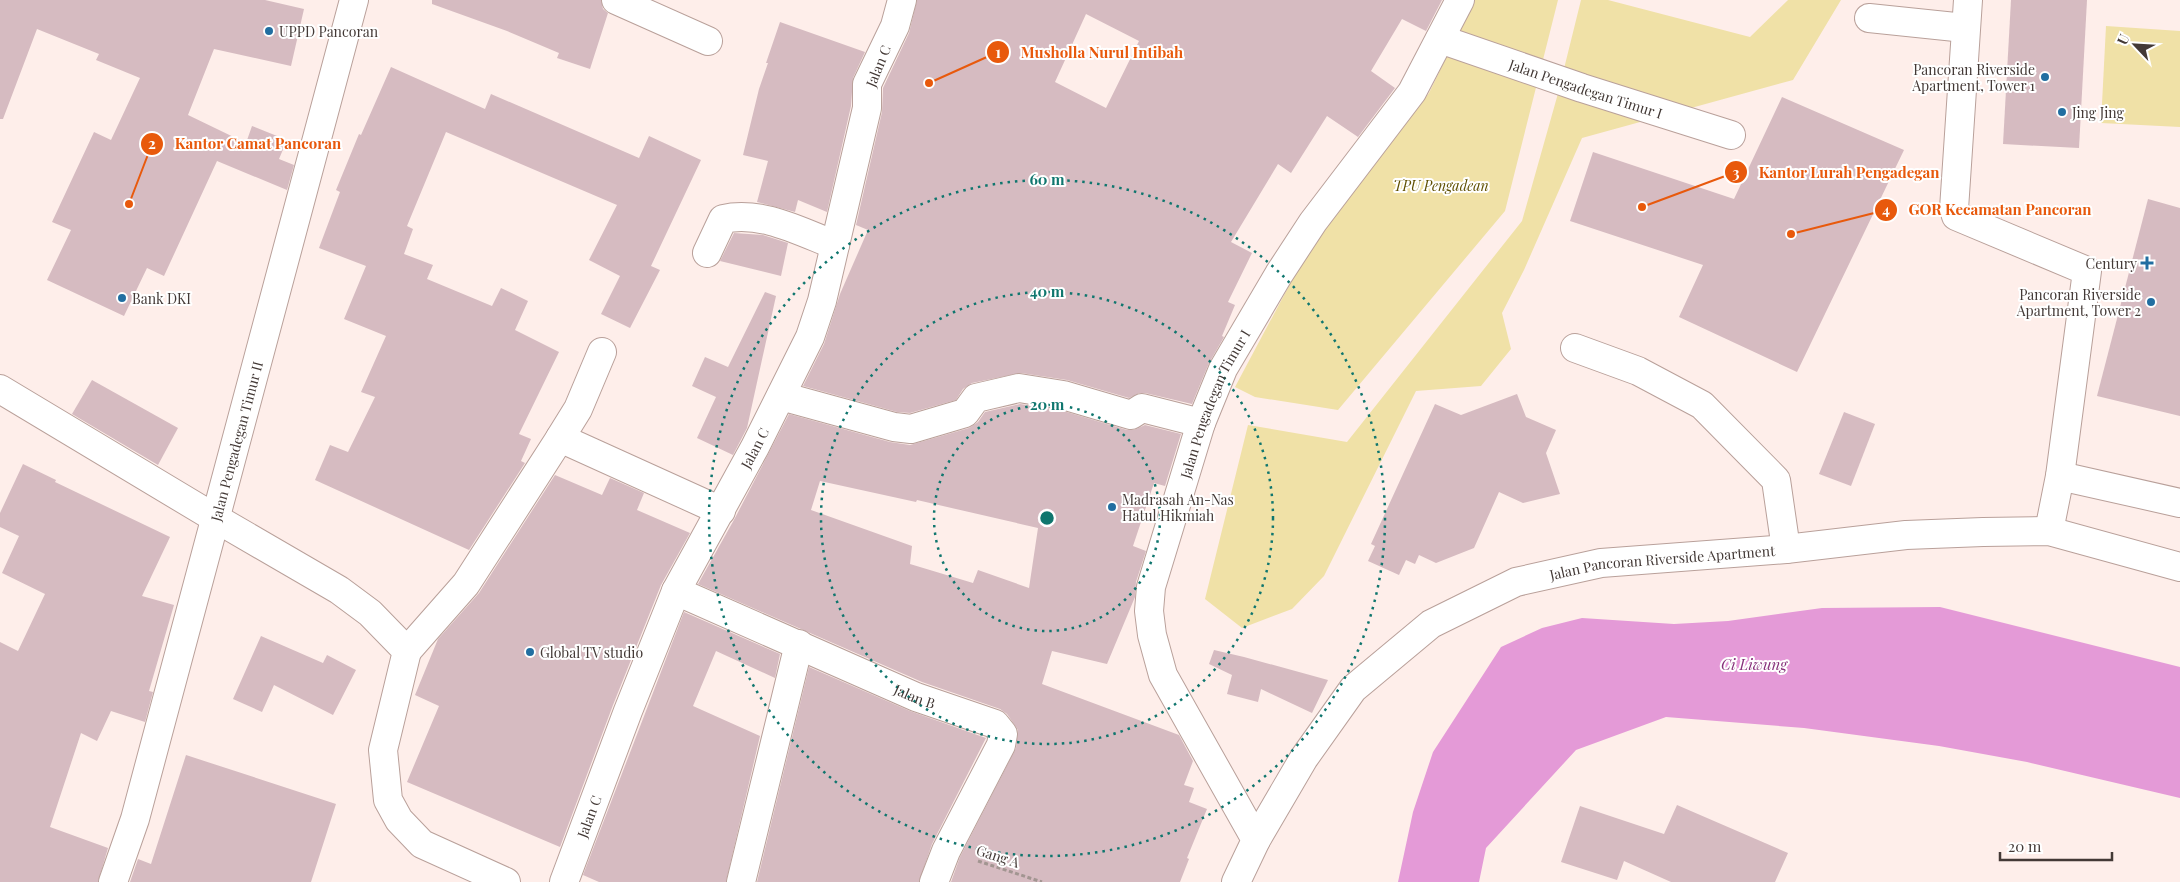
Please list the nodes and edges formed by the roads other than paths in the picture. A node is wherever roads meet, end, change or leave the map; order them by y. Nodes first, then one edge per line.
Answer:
1 (354, 0) edge
2 (902, 0) edge
3 (1460, 0) edge
4 (1968, 0) edge
5 (632, 3) edge
6 (1869, 18) dead end
7 (1965, 28) junction
8 (1440, 39) junction
9 (708, 41) dead end
10 (1731, 135) dead end
11 (835, 245) junction
12 (707, 253) dead end
13 (1575, 348) dead end
14 (602, 352) dead end
15 (0, 388) edge
16 (781, 396) junction
17 (1201, 423) junction
18 (560, 438) junction
19 (2060, 476) junction
20 (2180, 503) edge
21 (722, 511) junction
22 (215, 518) junction
23 (2050, 531) junction
24 (1786, 549) junction
25 (2180, 567) edge
26 (676, 592) junction
27 (799, 644) junction
28 (407, 651) junction
29 (1256, 840) junction
30 (113, 882) edge
31 (506, 882) edge
32 (564, 882) edge
33 (741, 882) edge
34 (934, 882) edge
35 (1236, 882) edge

1 - 22 street, Jalan Pengadegan Timur II
2 - 11 street, Jalan C
3 - 8 street, Jalan Pengadegan Timur I
4 - 7 street
5 - 9 street
6 - 7 street
7 - 19 street
8 - 10 street, Jalan Pengadegan Timur I
8 - 17 street, Jalan Pengadegan Timur I
11 - 12 street
11 - 16 street, Jalan C
13 - 24 street
14 - 18 street
15 - 22 street
16 - 17 street
16 - 21 street, Jalan C
17 - 29 street, Jalan Pengadegan Timur I
18 - 21 street
18 - 28 street
19 - 20 street
19 - 23 street
21 - 26 street, Jalan C
22 - 28 street
22 - 30 street, Jalan Pengadegan Timur II
23 - 24 street, Jalan Pancoran Riverside Apartment
23 - 25 street, Jalan Pancoran Riverside Apartment
24 - 29 street, Jalan Pancoran Riverside Apartment
26 - 27 street, Jalan B
26 - 32 street, Jalan C
27 - 33 street
27 - 34 street, Jalan B
28 - 31 street
29 - 35 street

